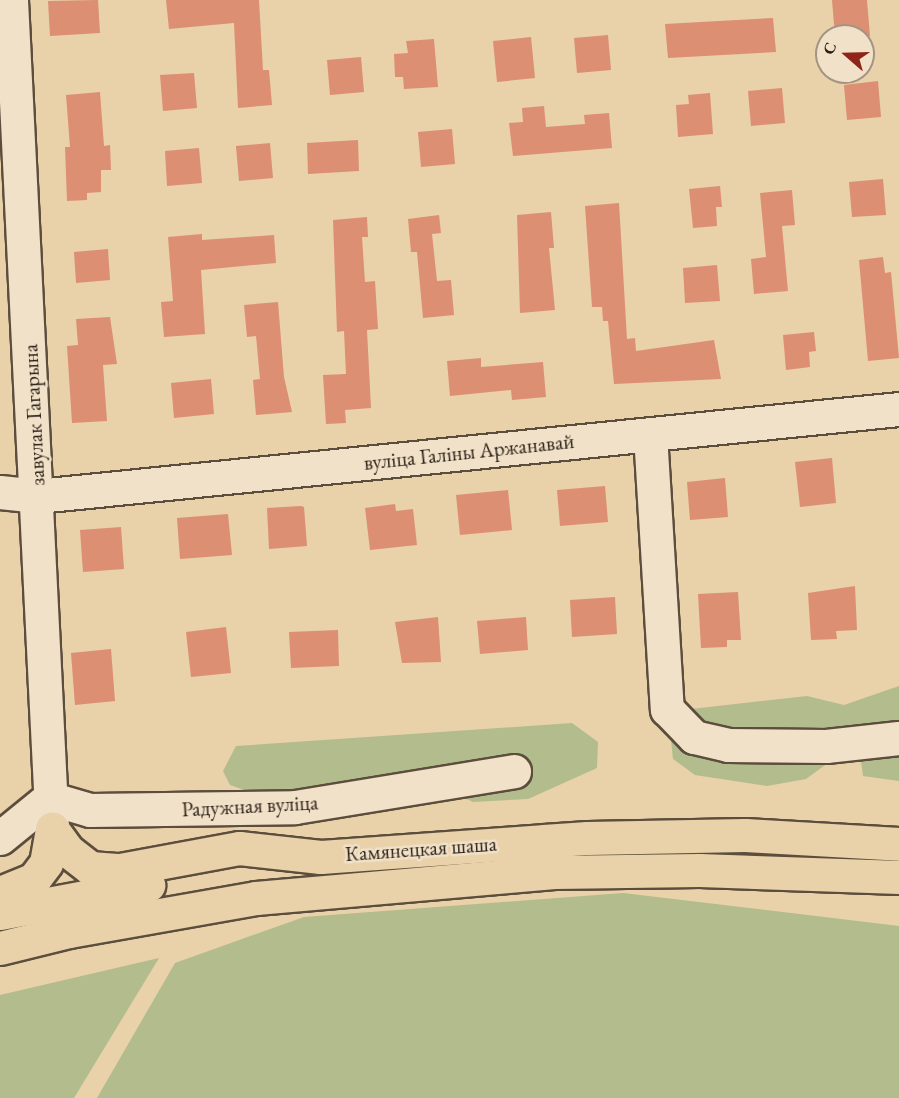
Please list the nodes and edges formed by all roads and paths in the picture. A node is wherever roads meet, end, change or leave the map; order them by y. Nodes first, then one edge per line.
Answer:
1 (11, 0) edge
2 (7, 39) edge
3 (899, 409) edge
4 (650, 434) junction
5 (0, 492) edge
6 (38, 496) junction
7 (899, 738) edge
8 (514, 771) dead end
9 (50, 814) junction
10 (899, 826) edge
11 (782, 835) junction
12 (0, 838) edge
13 (899, 844) edge
14 (321, 857) junction
15 (863, 875) junction
16 (899, 877) edge
17 (899, 888) edge
18 (0, 893) edge
19 (0, 913) edge
20 (0, 948) edge

1 - 2 street, завулак Гагарына
2 - 6 street, завулак Гагарына
3 - 4 street, вуліца Галіны Аржанавай
4 - 6 street, вуліца Галіны Аржанавай
4 - 7 street
5 - 6 street, вуліца Галіны Аржанавай
6 - 9 street, завулак Гагарына
8 - 9 street, Радужная вуліца
9 - 12 street
9 - 14 main road, Камянецкая шаша
9 - 18 main road
10 - 11 main road
11 - 13 main road, Камянецкая шаша
11 - 14 main road, Камянецкая шаша
14 - 19 main road
15 - 16 main road, Камянецкая шаша
15 - 17 main road
15 - 20 main road, Камянецкая шаша

